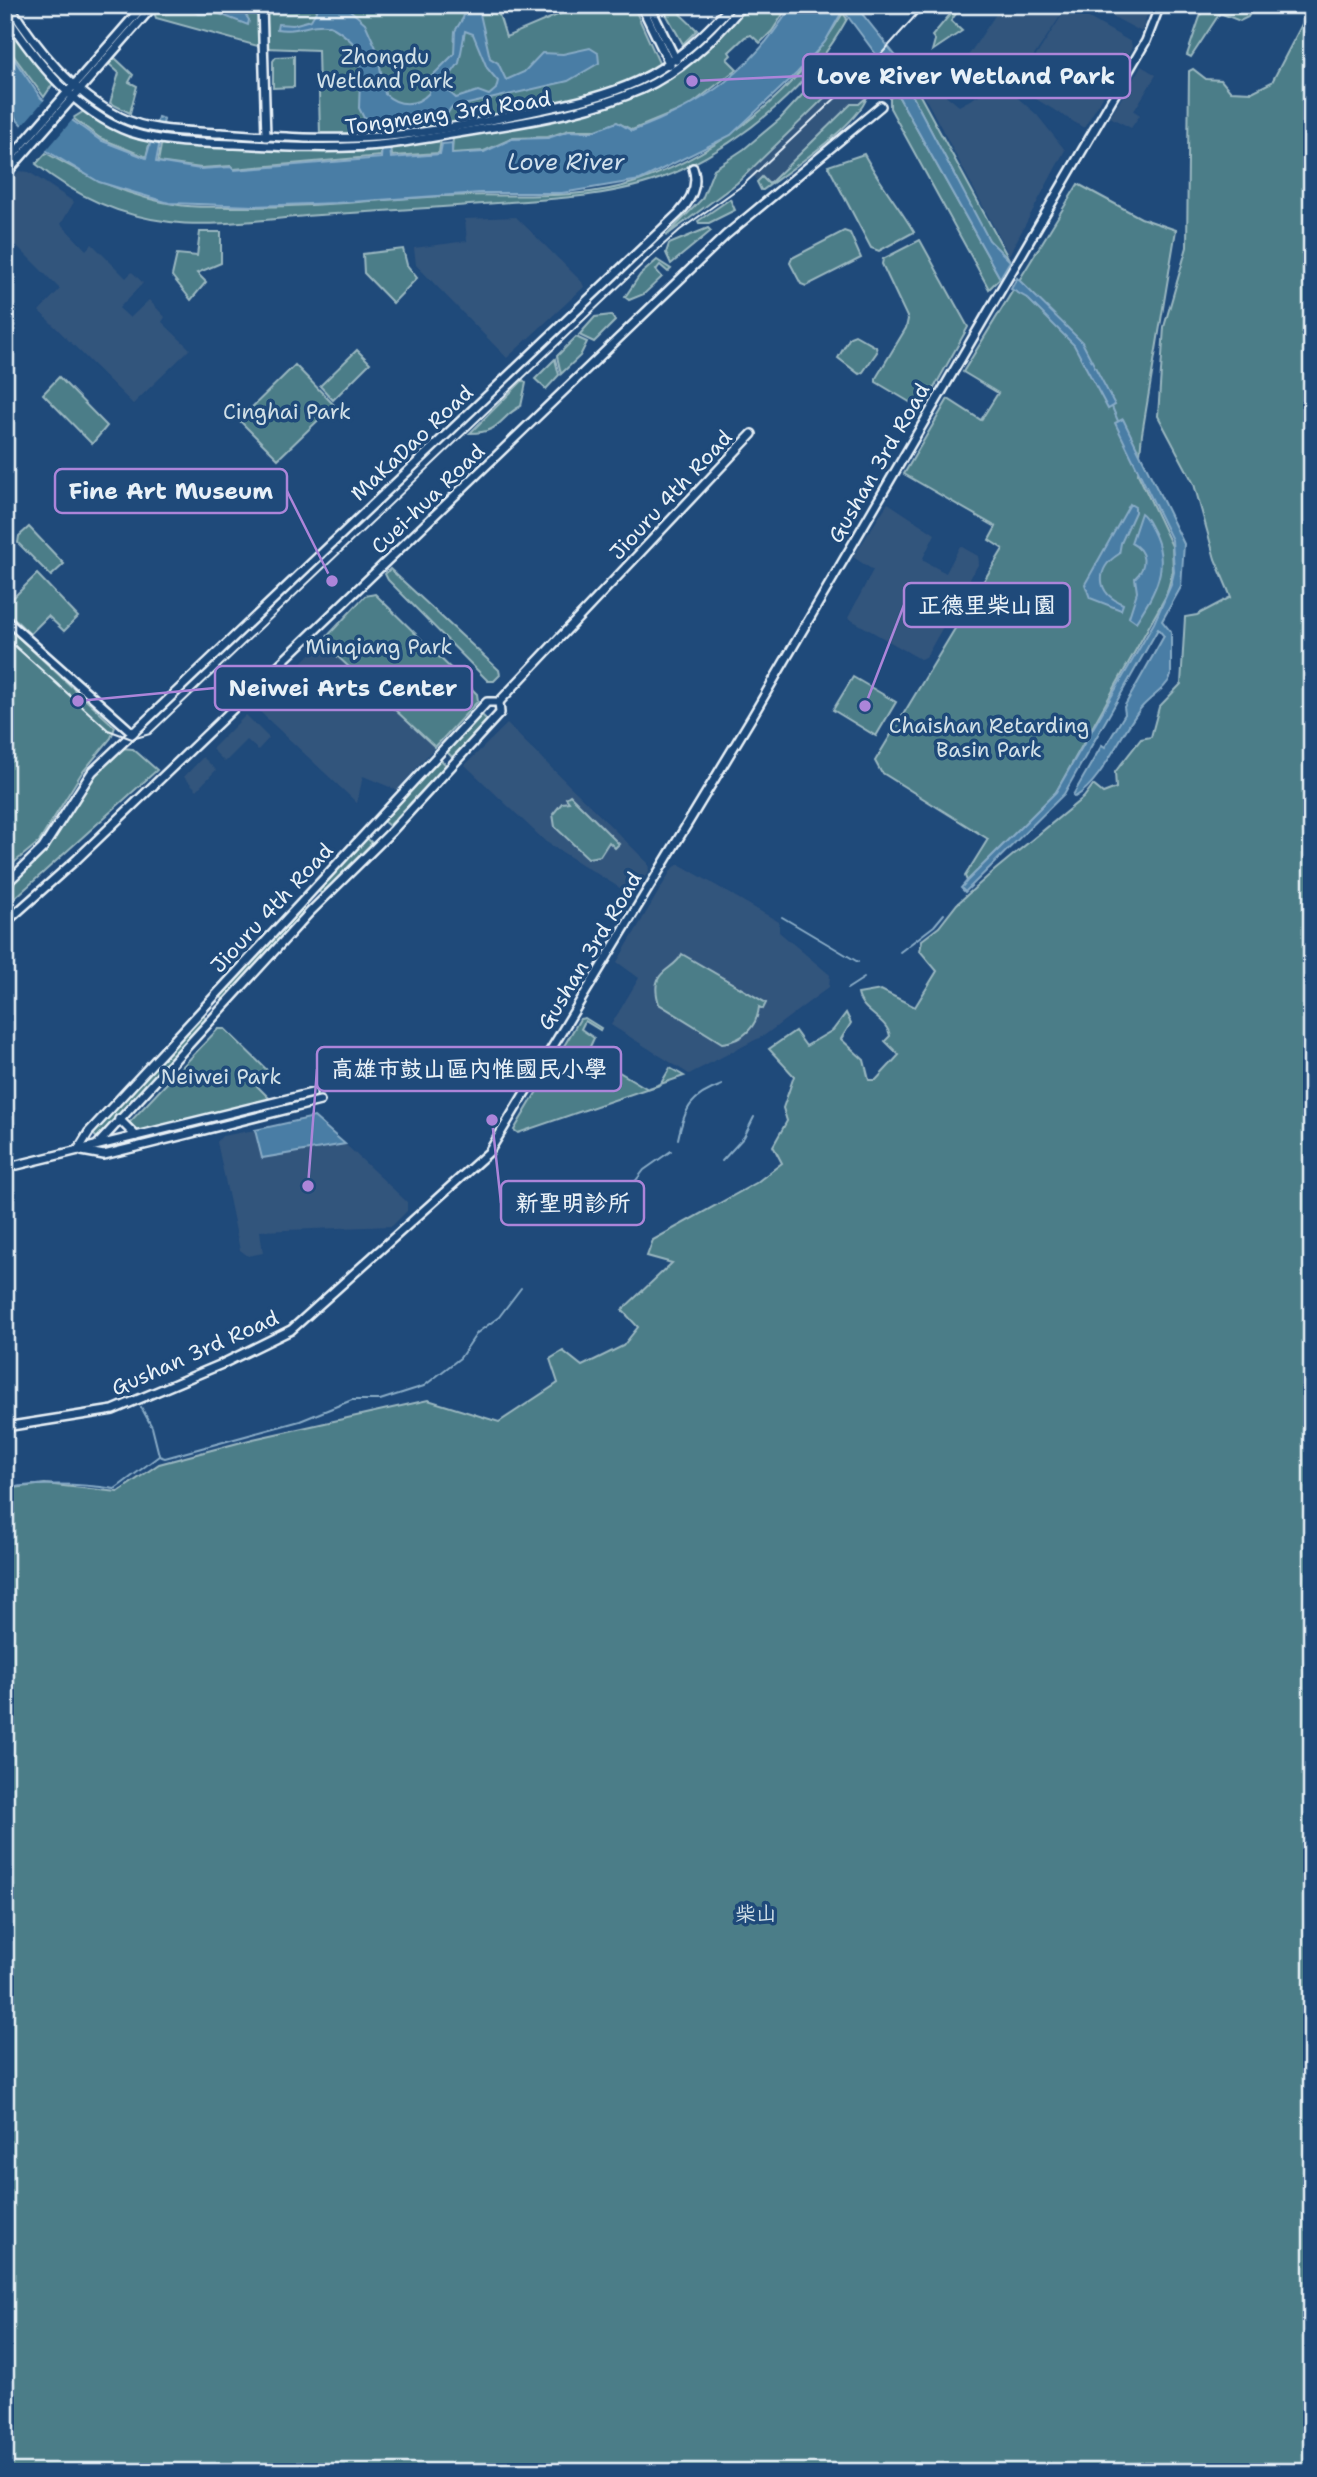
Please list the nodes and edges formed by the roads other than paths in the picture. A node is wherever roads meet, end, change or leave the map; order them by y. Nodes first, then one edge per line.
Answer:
1 (9, 5) edge
2 (144, 5) edge
3 (154, 5) edge
4 (262, 5) edge
5 (641, 5) edge
6 (649, 5) edge
7 (732, 5) edge
8 (743, 5) edge
9 (1160, 5) edge
10 (5, 14) edge
11 (718, 26) junction
12 (672, 61) junction
13 (676, 69) junction
14 (73, 90) junction
15 (881, 106) dead end
16 (110, 111) junction
17 (106, 120) junction
18 (266, 136) junction
19 (265, 146) junction
20 (23, 150) junction
21 (5, 164) edge
22 (693, 169) dead end
23 (5, 175) edge
24 (752, 434) dead end
25 (5, 619) edge
26 (499, 702) junction
27 (133, 733) junction
28 (5, 885) edge
29 (5, 923) edge
30 (312, 1093) dead end
31 (320, 1101) dead end
32 (119, 1119) junction
33 (136, 1136) junction
34 (97, 1145) junction
35 (78, 1150) junction
36 (5, 1168) edge
37 (5, 1427) edge

1 - 14 street, Tongmeng 3rd Road
2 - 14 street
3 - 14 street
4 - 18 street
5 - 12 street
6 - 12 street
7 - 11 street, Tongmeng 3rd Road
8 - 11 street, Tongmeng 3rd Road
9 - 37 street, Gushan 3rd Road
10 - 14 street, Tongmeng 3rd Road
11 - 12 street, Tongmeng 3rd Road
11 - 13 street, Tongmeng 3rd Road
12 - 13 street
12 - 18 street, Tongmeng 3rd Road
13 - 19 street, Tongmeng 3rd Road
14 - 16 street, Tongmeng 3rd Road
14 - 17 street, Tongmeng 3rd Road
14 - 20 street
15 - 29 street, Cuei-hua Road
16 - 17 street
16 - 18 street, Tongmeng 3rd Road
17 - 19 street, Tongmeng 3rd Road
18 - 19 street
20 - 21 street
20 - 23 street
22 - 27 street, MaKaDao Road
24 - 26 street, Jiouru 4th Road
25 - 27 street
26 - 32 street, Jiouru 4th Road
26 - 35 street, Jiouru 4th Road
27 - 28 street
30 - 33 street
31 - 35 street
32 - 33 street
32 - 34 street, Jiouru 4th Road
33 - 34 street
34 - 35 street
35 - 36 street

